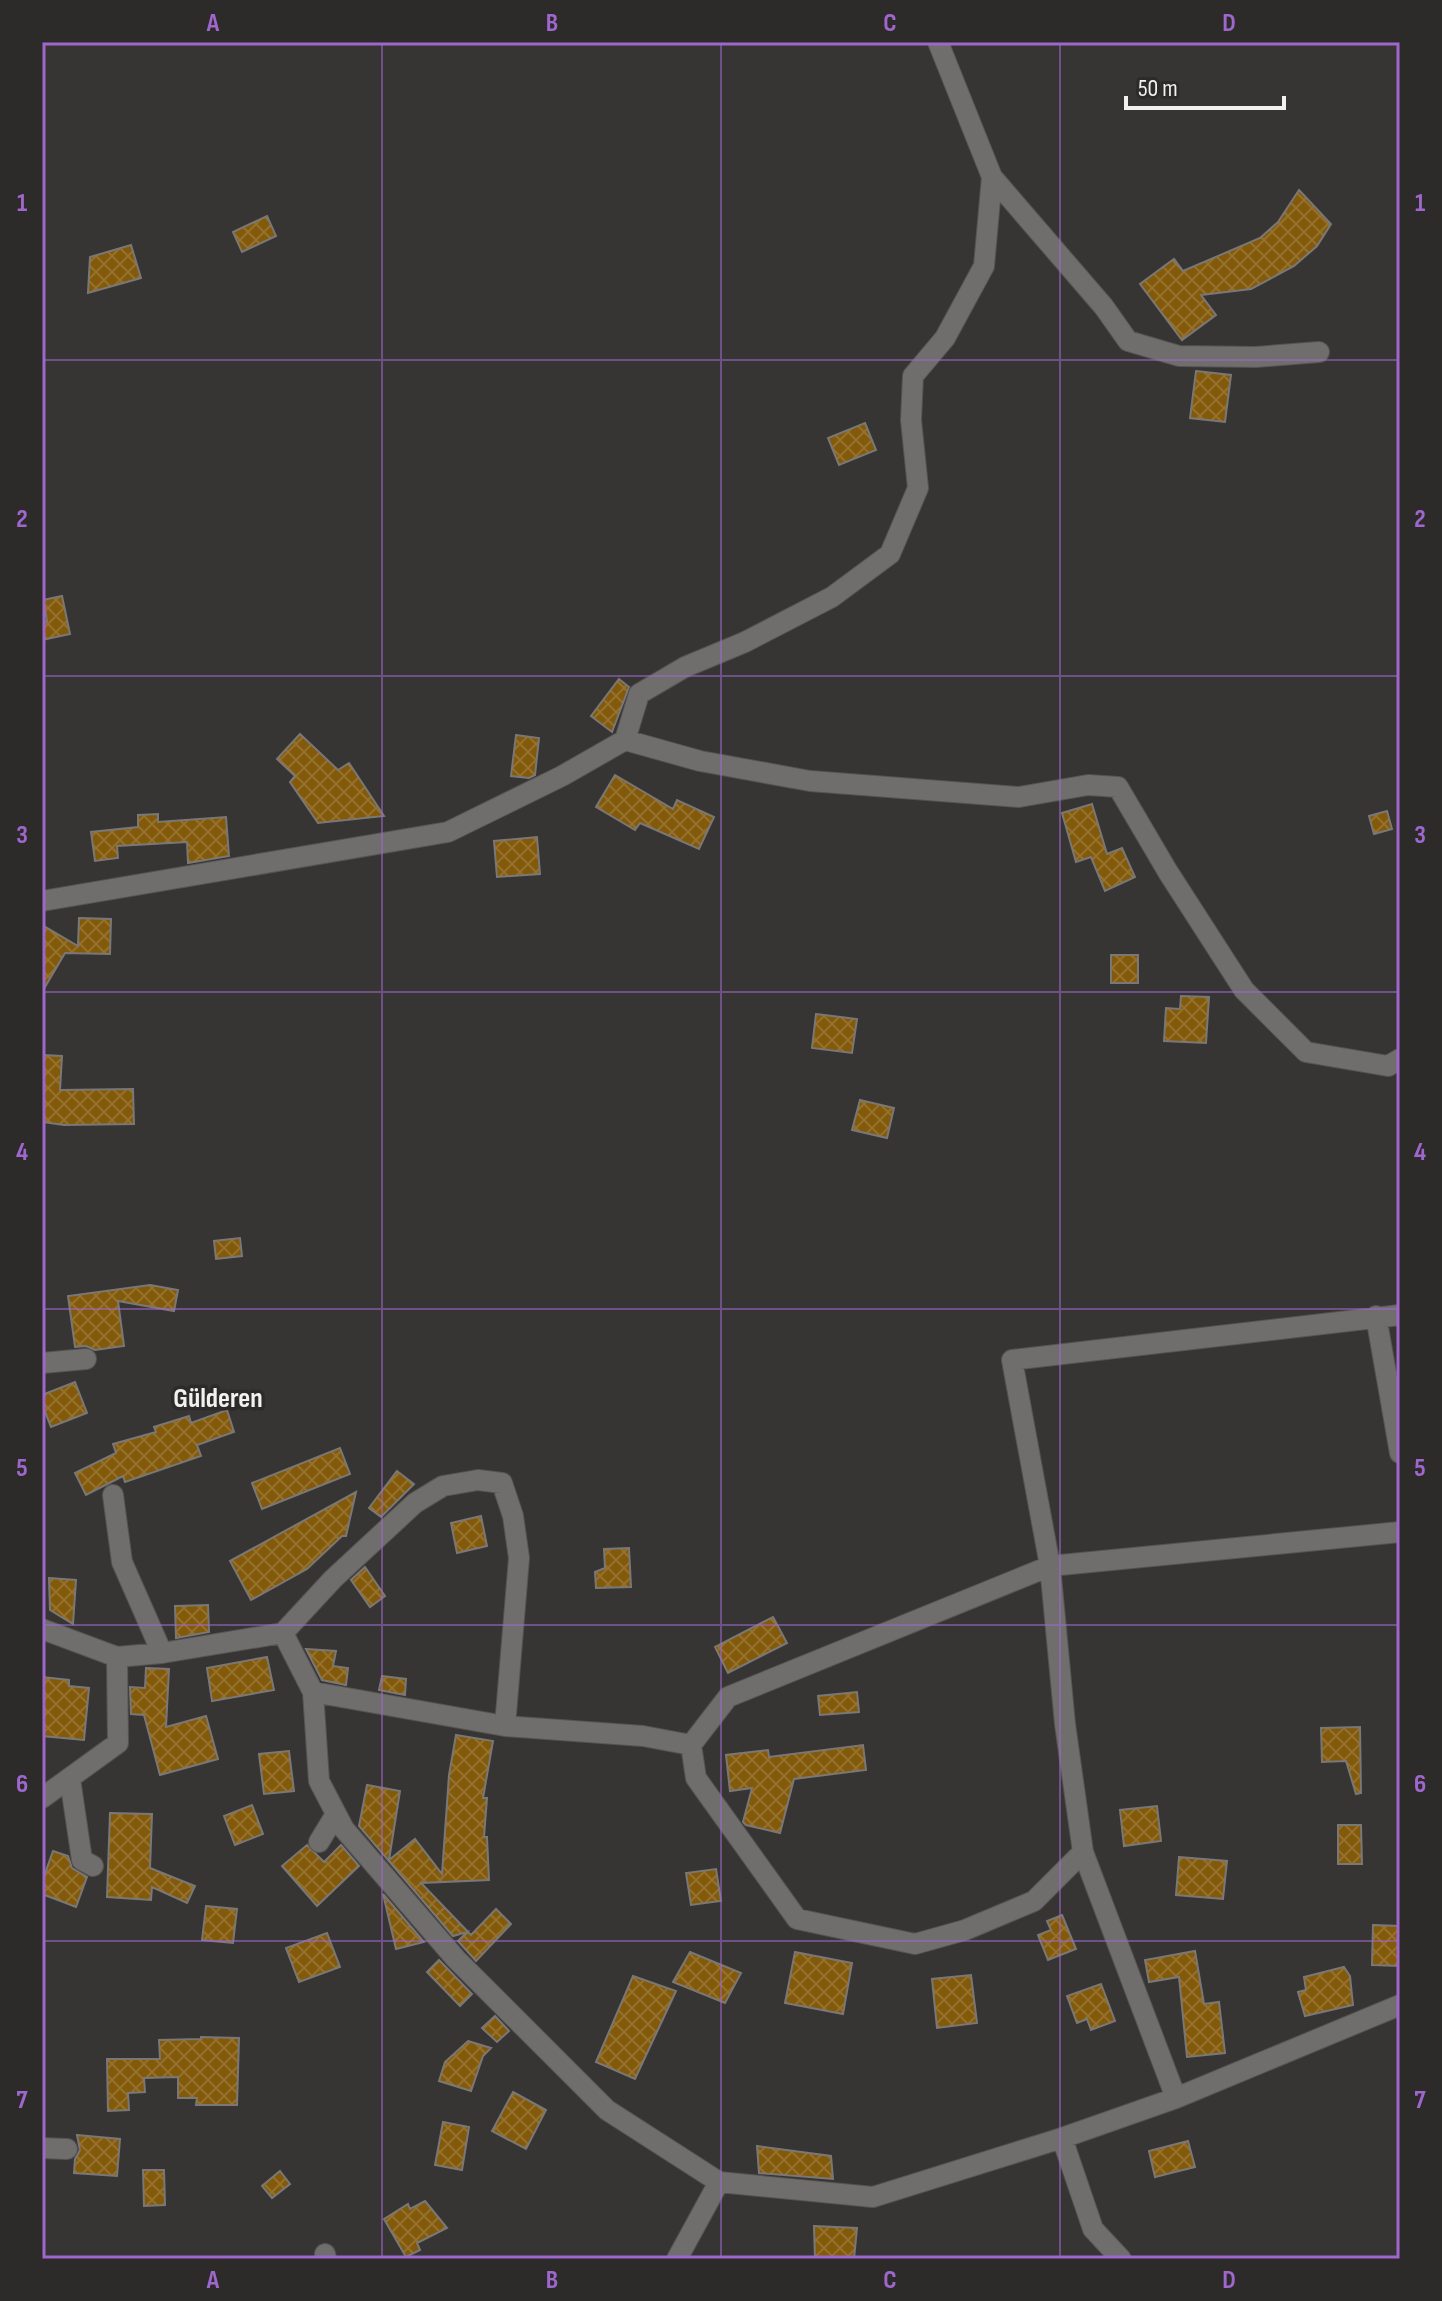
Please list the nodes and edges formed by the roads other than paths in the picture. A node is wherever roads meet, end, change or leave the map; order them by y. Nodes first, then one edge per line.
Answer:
1 (938, 42) edge
2 (992, 177) junction
3 (1319, 352) dead end
4 (625, 740) junction
5 (42, 901) edge
6 (1400, 1059) edge
7 (1400, 1315) edge
8 (1376, 1316) junction
9 (86, 1359) dead end
10 (42, 1363) edge
11 (1400, 1453) edge
12 (113, 1495) dead end
13 (1400, 1532) edge
14 (1050, 1566) junction
15 (42, 1629) edge
16 (283, 1633) junction
17 (162, 1653) junction
18 (117, 1657) junction
19 (313, 1692) junction
20 (505, 1726) junction
21 (691, 1745) junction
22 (70, 1779) junction
23 (42, 1798) edge
24 (336, 1814) junction
25 (319, 1842) dead end
26 (1083, 1852) junction
27 (93, 1866) dead end
28 (1400, 2005) edge
29 (1176, 2098) junction
30 (1062, 2138) junction
31 (42, 2148) edge
32 (67, 2149) dead end
33 (719, 2182) junction
34 (677, 2259) edge
35 (1121, 2259) edge

1 - 2 street
2 - 3 street
2 - 4 street
4 - 5 street
4 - 6 street
7 - 8 street
8 - 11 street
8 - 14 street
9 - 10 street
12 - 17 street
13 - 14 street
14 - 21 street
14 - 26 street
15 - 18 street
16 - 17 street
16 - 19 street
16 - 20 street
17 - 18 street
18 - 22 street
19 - 20 street
19 - 24 street
20 - 21 street
21 - 26 street
22 - 23 street
22 - 27 street
24 - 25 street
24 - 33 street
26 - 29 street
28 - 29 street
29 - 30 street
30 - 33 street
30 - 35 street
31 - 32 street
33 - 34 street

